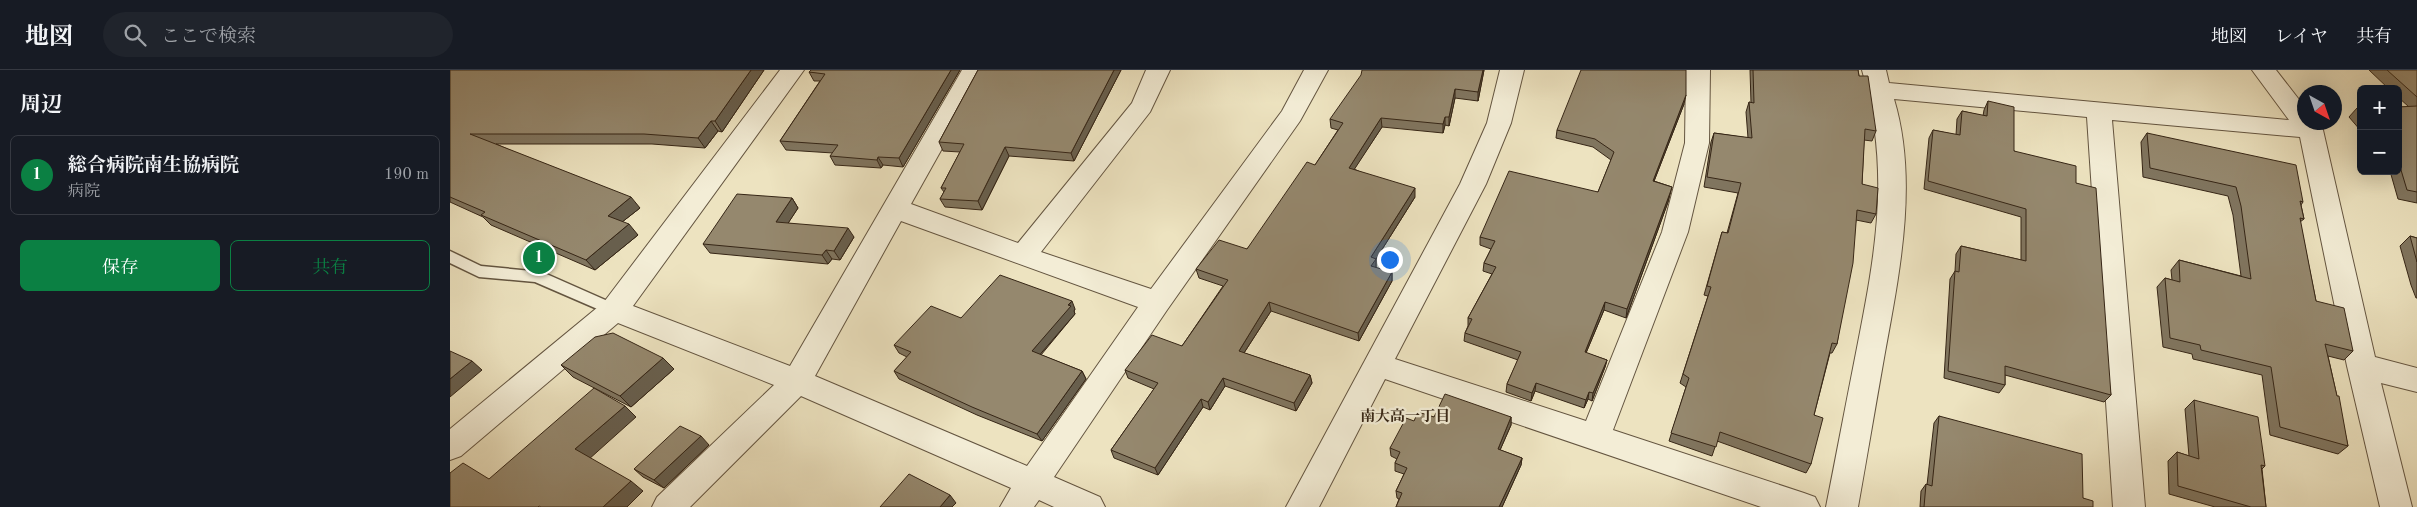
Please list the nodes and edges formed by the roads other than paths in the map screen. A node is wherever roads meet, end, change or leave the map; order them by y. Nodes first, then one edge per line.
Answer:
1 (792, 70) edge
2 (974, 70) edge
3 (1158, 70) edge
4 (1316, 70) edge
5 (1512, 70) edge
6 (1698, 70) edge
7 (2264, 70) edge
8 (1877, 80) edge
9 (2100, 111) junction
10 (2297, 112) edge
11 (2297, 124) edge
12 (2308, 130) edge
13 (896, 209) junction
14 (1023, 256) junction
15 (450, 258) edge
16 (1157, 302) junction
17 (614, 310) junction
18 (1376, 365) junction
19 (2362, 366) junction
20 (2417, 380) edge
21 (796, 381) junction
22 (1595, 438) junction
23 (450, 447) edge
24 (1034, 482) junction
25 (668, 507) edge
26 (1016, 507) edge
27 (1089, 507) edge
28 (1302, 507) edge
29 (1804, 507) edge
30 (1842, 507) edge
31 (2129, 507) edge
32 (2396, 507) edge

1 - 17 street
2 - 13 street
3 - 14 street
4 - 16 street
5 - 18 street
6 - 22 street
7 - 10 street
8 - 9 street
8 - 30 street
9 - 11 street
9 - 31 street
12 - 19 street
13 - 14 street
13 - 21 street
14 - 16 street
15 - 17 lane
16 - 24 street
17 - 21 street
17 - 23 street
18 - 22 street
18 - 28 street
19 - 20 street
19 - 32 street
21 - 24 street
21 - 25 street
22 - 29 street
24 - 26 street
24 - 27 street

